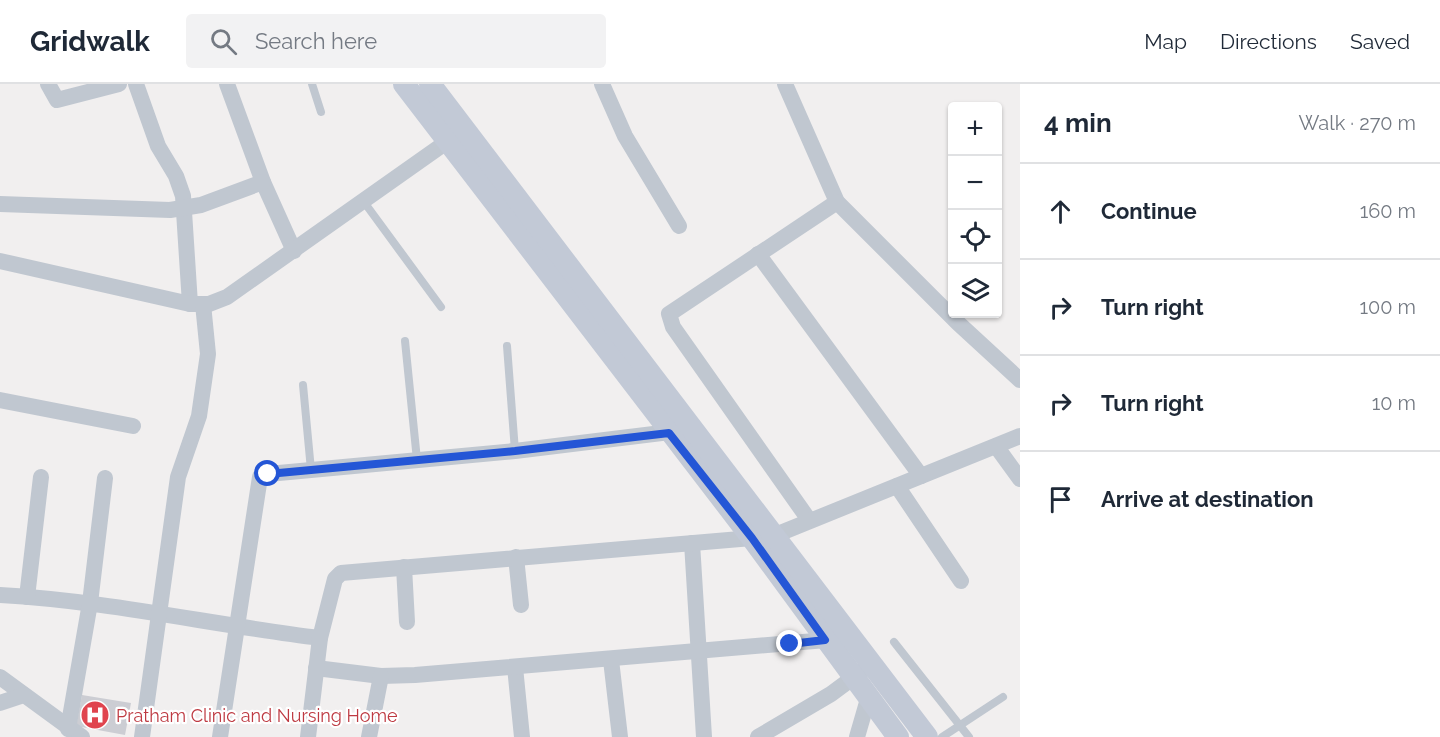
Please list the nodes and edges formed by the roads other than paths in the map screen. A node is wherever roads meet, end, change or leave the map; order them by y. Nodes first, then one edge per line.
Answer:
1 (48, 84) edge
2 (119, 84) edge
3 (136, 84) edge
4 (227, 84) edge
5 (312, 84) edge
6 (404, 84) edge
7 (430, 84) edge
8 (602, 84) edge
9 (785, 84) edge
10 (321, 112) dead end
11 (448, 141) junction
12 (263, 182) junction
13 (364, 202) junction
14 (837, 202) junction
15 (0, 204) edge
16 (184, 209) junction
17 (679, 226) dead end
18 (294, 251) junction
19 (758, 254) junction
20 (1, 265) edge
21 (197, 304) junction
22 (441, 306) dead end
23 (405, 341) dead end
24 (507, 346) dead end
25 (1020, 380) edge
26 (303, 385) dead end
27 (0, 400) edge
28 (133, 426) dead end
29 (691, 430) junction
30 (669, 433) junction
31 (1020, 436) edge
32 (996, 446) junction
33 (515, 451) junction
34 (417, 460) junction
35 (311, 470) junction
36 (921, 476) junction
37 (41, 477) dead end
38 (105, 478) dead end
39 (1020, 479) edge
40 (897, 486) junction
41 (809, 520) junction
42 (762, 537) junction
43 (693, 543) junction
44 (516, 557) junction
45 (404, 567) junction
46 (961, 581) dead end
47 (0, 595) edge
48 (27, 597) junction
49 (90, 603) junction
50 (520, 605) dead end
51 (160, 614) junction
52 (407, 622) dead end
53 (237, 628) junction
54 (320, 638) junction
55 (825, 640) junction
56 (894, 642) dead end
57 (699, 652) junction
58 (610, 660) junction
59 (515, 667) junction
60 (316, 669) junction
61 (861, 672) junction
62 (381, 676) junction
63 (0, 677) edge
64 (24, 695) junction
65 (1003, 697) dead end
66 (868, 699) junction
67 (0, 703) edge
68 (960, 726) junction
69 (75, 733) edge
70 (142, 737) edge
71 (220, 737) edge
72 (308, 737) edge
73 (369, 737) edge
74 (522, 737) edge
75 (620, 737) edge
76 (704, 737) edge
77 (758, 737) edge
78 (857, 737) edge
79 (898, 737) edge
80 (927, 737) edge
81 (942, 737) edge
82 (969, 737) edge

1 - 2 street
3 - 16 street
4 - 12 street
5 - 10 lane
6 - 11 street
7 - 29 street
8 - 17 street
9 - 14 street
11 - 13 street
11 - 30 street
12 - 16 street
12 - 18 street
13 - 18 street
13 - 22 lane
14 - 19 street
14 - 25 street
15 - 16 street
16 - 21 street
18 - 21 street
19 - 36 street
19 - 41 street
20 - 21 street
21 - 51 street
23 - 34 lane
24 - 33 lane
26 - 35 lane
27 - 28 street
29 - 30 street
29 - 42 street
30 - 33 street
30 - 42 street
31 - 32 street
32 - 36 street
32 - 39 street
33 - 34 street
34 - 35 street
35 - 53 street
36 - 40 street
37 - 48 street
38 - 49 street
40 - 41 street
40 - 46 street
41 - 42 street
42 - 43 street
42 - 55 street
42 - 61 street
43 - 44 street
43 - 57 street
44 - 45 street
44 - 50 street
45 - 52 street
45 - 54 street
47 - 48 street
48 - 49 street
49 - 51 street
49 - 69 street
51 - 53 street
51 - 70 street
53 - 54 street
53 - 71 street
54 - 60 street
55 - 57 street
55 - 61 street
56 - 68 lane
57 - 58 street
57 - 76 street
58 - 59 street
58 - 75 street
59 - 62 street
59 - 74 street
60 - 62 street
60 - 72 street
61 - 66 street
61 - 77 street
61 - 80 street
62 - 73 street
63 - 64 street
64 - 67 street
64 - 69 street
65 - 68 lane
66 - 78 street
66 - 79 street
68 - 81 lane
68 - 82 lane

